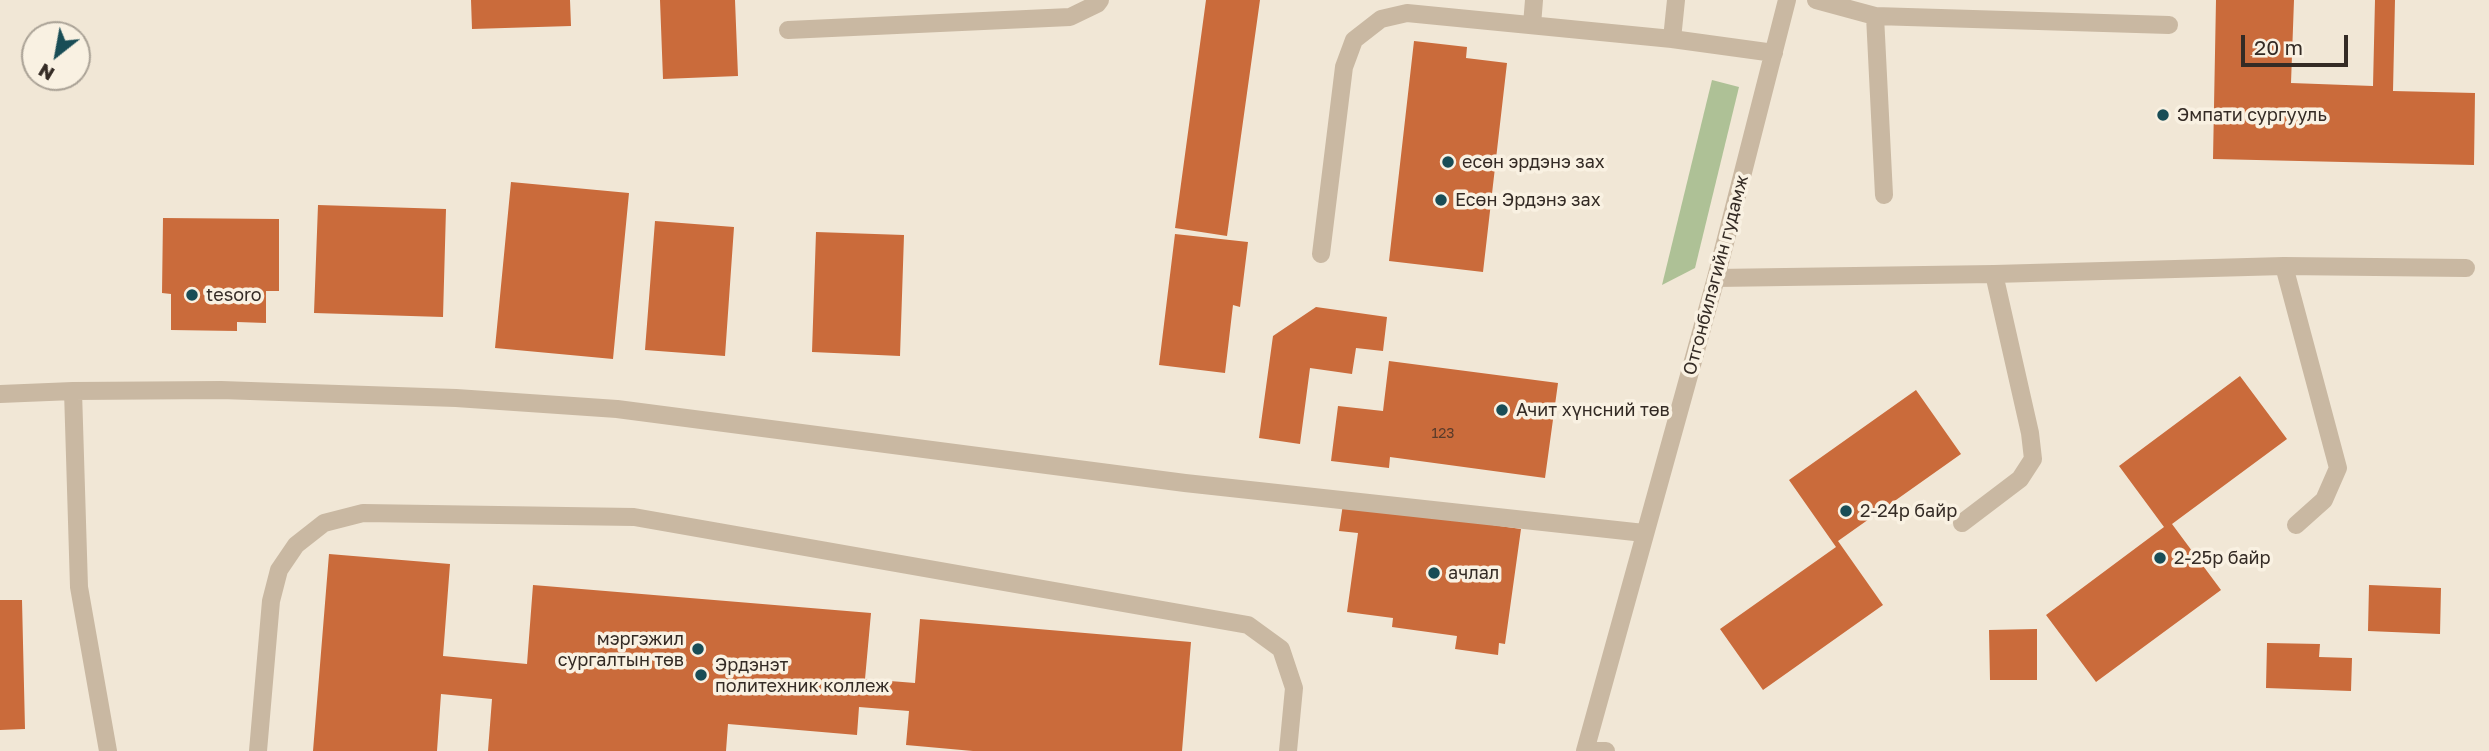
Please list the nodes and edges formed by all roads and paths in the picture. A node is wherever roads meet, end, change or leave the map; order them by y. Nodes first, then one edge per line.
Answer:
1 (1100, 0) edge
2 (1534, 0) edge
3 (1676, 0) edge
4 (1787, 0) edge
5 (1816, 0) edge
6 (1874, 16) junction
7 (1532, 25) junction
8 (2168, 25) dead end
9 (788, 30) dead end
10 (1672, 39) junction
11 (1774, 53) junction
12 (1884, 195) dead end
13 (1321, 254) dead end
14 (2284, 265) junction
15 (2466, 268) dead end
16 (1994, 274) junction
17 (1716, 278) junction
18 (73, 391) junction
19 (0, 394) edge
20 (1962, 523) dead end
21 (2296, 525) dead end
22 (1644, 533) junction
23 (108, 751) edge
24 (258, 751) edge
25 (1288, 751) edge
26 (1585, 751) edge
27 (1606, 751) edge

1 - 9 street
2 - 7 street
3 - 10 street
4 - 11 street, Отгонбилэгийн гудамж
5 - 6 street
6 - 8 street
6 - 12 street
7 - 10 street
7 - 13 street
10 - 11 street
11 - 17 street, Отгонбилэгийн гудамж
14 - 15 street
14 - 16 street
14 - 21 street
16 - 17 street
16 - 20 street
17 - 22 street, Отгонбилэгийн гудамж
18 - 19 street
18 - 22 street
18 - 23 street
22 - 26 street, Отгонбилэгийн гудамж
24 - 25 street
26 - 27 street

